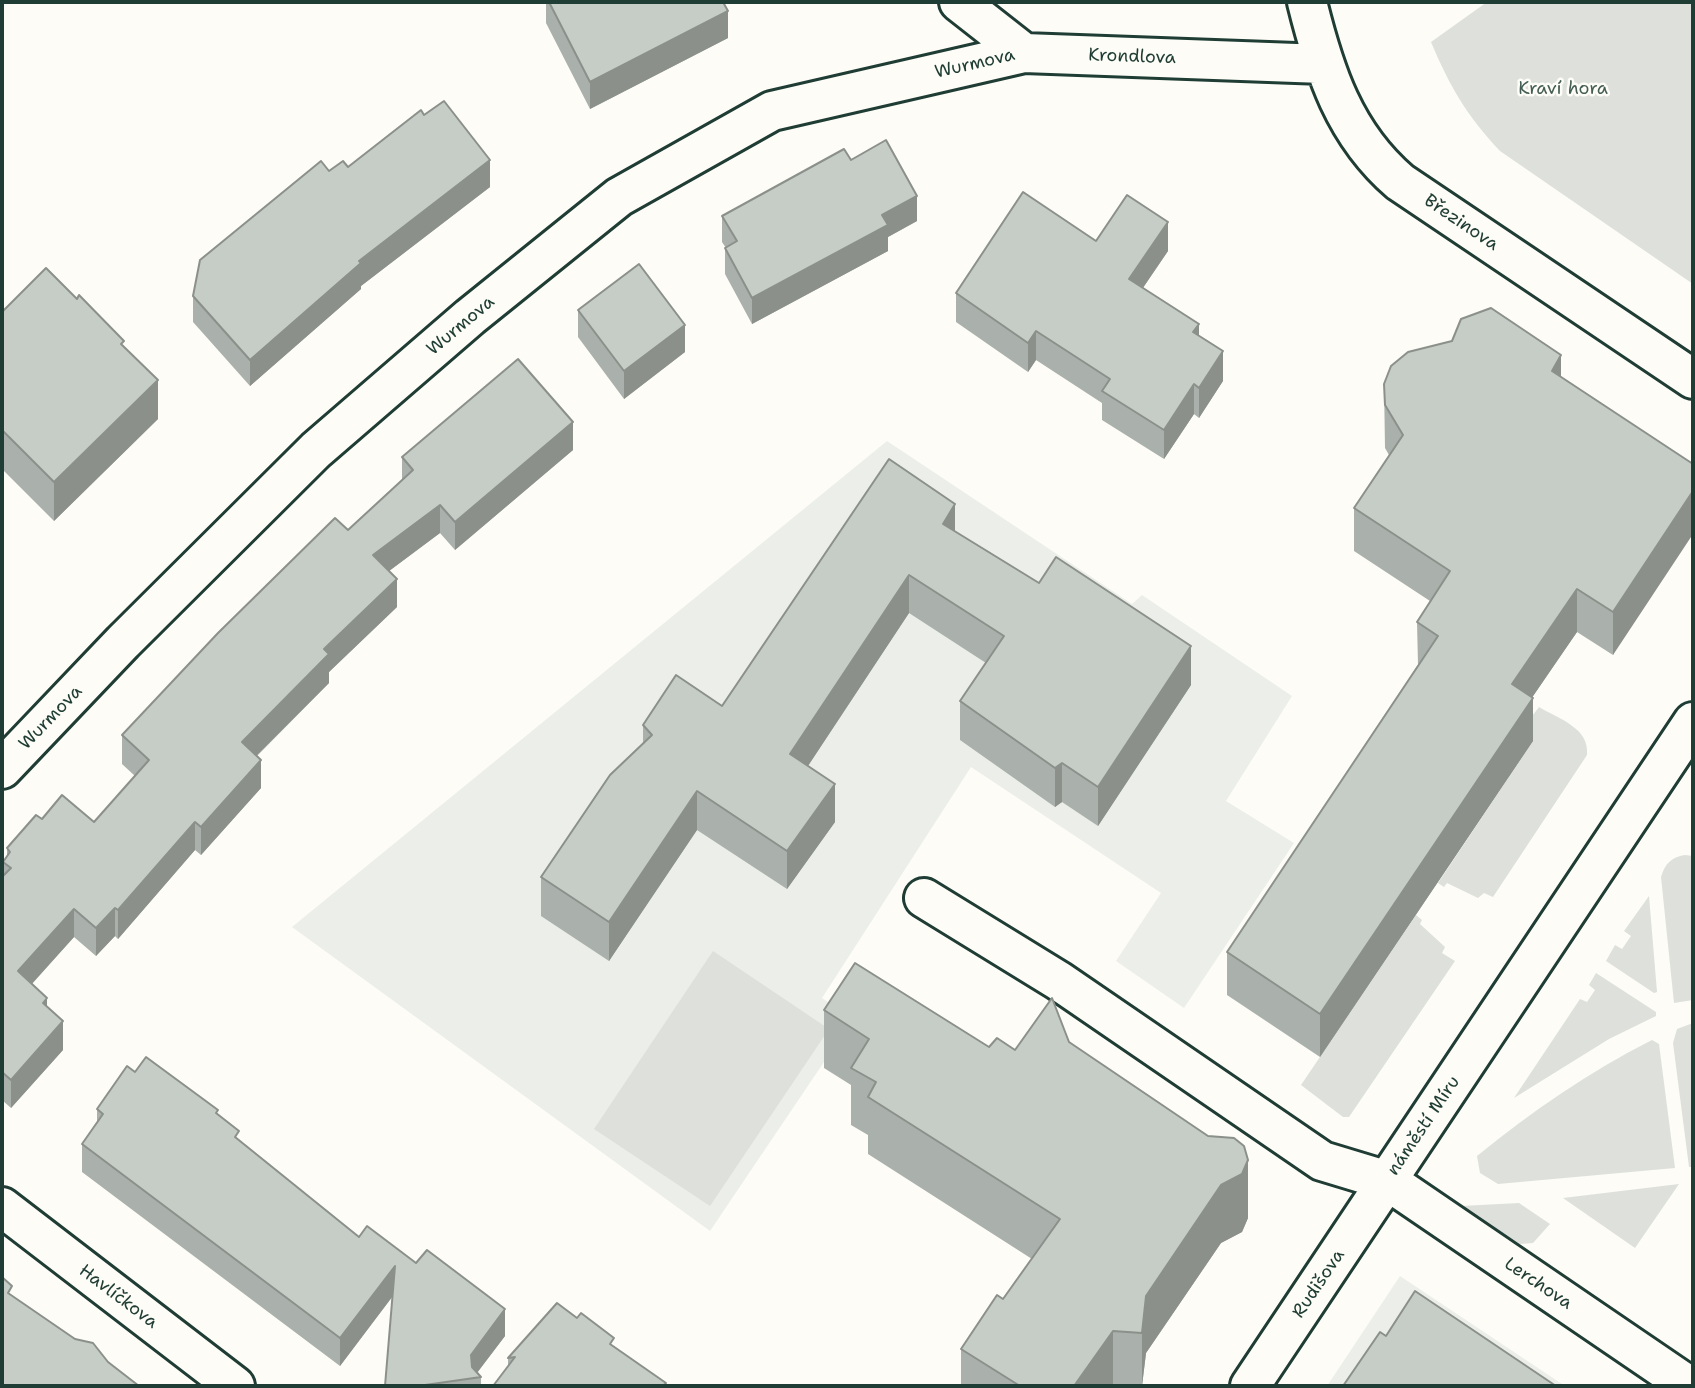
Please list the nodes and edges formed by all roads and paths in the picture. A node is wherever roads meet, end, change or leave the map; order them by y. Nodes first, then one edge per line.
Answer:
1 (959, 2) edge
2 (1307, 2) edge
3 (1024, 53) junction
4 (1322, 64) junction
5 (1693, 379) edge
6 (1688, 738) edge
7 (2, 769) edge
8 (924, 898) dead end
9 (1388, 1181) junction
10 (2, 1207) edge
11 (235, 1386) edge
12 (1250, 1386) edge
13 (1689, 1386) edge

1 - 3 street
2 - 4 street, Březinova
3 - 4 street, Krondlova
3 - 7 street, Wurmova
4 - 5 street, Březinova
6 - 9 street, náměstí Míru
8 - 9 street, náměstí Míru
9 - 12 street, Rudišova
9 - 13 street, Lerchova
10 - 11 street, Havlíčkova

